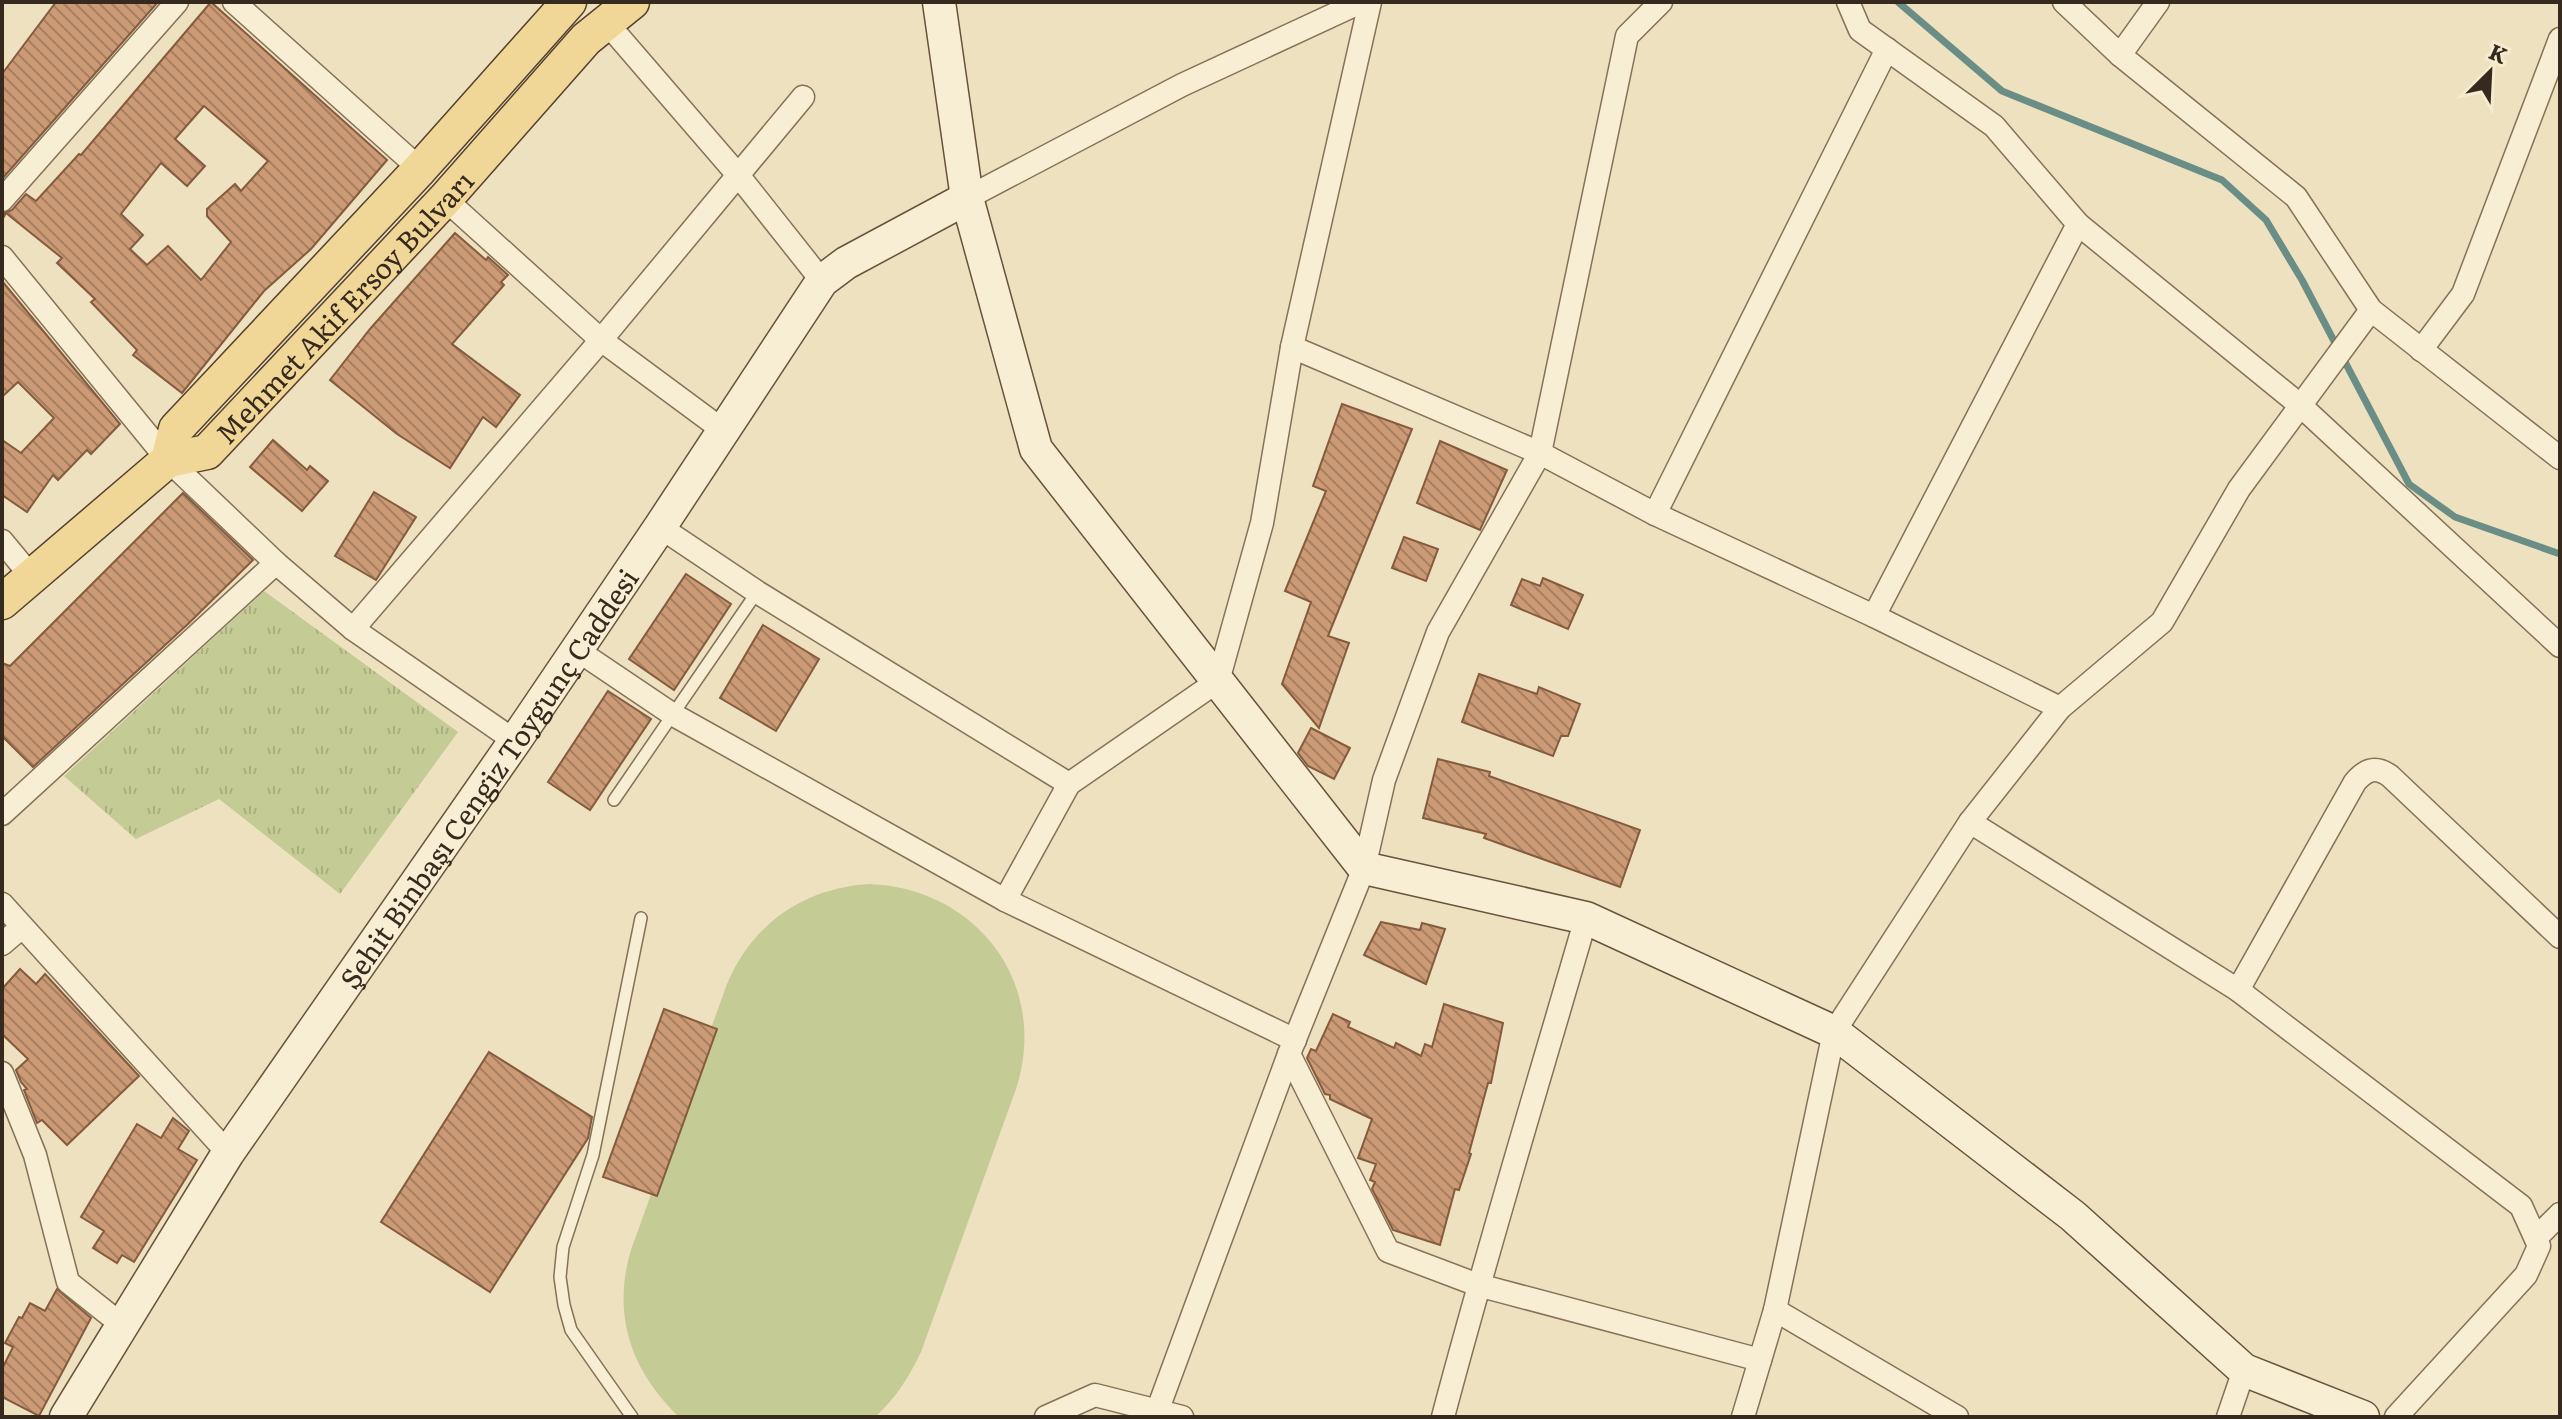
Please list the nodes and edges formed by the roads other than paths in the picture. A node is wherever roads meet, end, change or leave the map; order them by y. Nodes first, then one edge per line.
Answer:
1 (177, 2) edge
2 (234, 2) edge
3 (569, 2) edge
4 (939, 2) edge
5 (1361, 2) edge
6 (1370, 2) edge
7 (1661, 2) edge
8 (1848, 2) edge
9 (2064, 2) edge
10 (2158, 2) edge
11 (619, 12) edge
12 (2560, 39) edge
13 (1887, 49) junction
14 (2120, 55) junction
15 (803, 97) dead end
16 (420, 169) junction
17 (738, 175) junction
18 (967, 198) junction
19 (445, 199) junction
20 (2, 200) edge
21 (2078, 224) junction
22 (2, 257) edge
23 (822, 281) junction
24 (2371, 310) junction
25 (601, 340) junction
26 (1292, 347) junction
27 (2421, 350) junction
28 (2301, 406) junction
29 (724, 431) junction
30 (1540, 453) junction
31 (2560, 458) edge
32 (168, 460) junction
33 (1655, 514) junction
34 (660, 527) junction
35 (2, 541) edge
36 (276, 563) junction
37 (31, 576) junction
38 (757, 592) junction
39 (2, 602) edge
40 (1874, 616) junction
41 (353, 629) junction
42 (2560, 646) edge
43 (577, 650) junction
44 (1218, 681) junction
45 (2060, 708) junction
46 (672, 714) junction
47 (515, 741) junction
48 (1069, 784) junction
49 (614, 800) dead end
50 (2, 814) edge
51 (1970, 822) junction
52 (1364, 868) junction
53 (1005, 900) junction
54 (2, 904) edge
55 (641, 918) dead end
56 (1586, 918) junction
57 (22, 927) junction
58 (2560, 937) edge
59 (2, 944) edge
60 (2238, 990) junction
61 (1834, 1032) junction
62 (1292, 1047) junction
63 (2, 1073) edge
64 (228, 1153) junction
65 (2560, 1214) edge
66 (2536, 1238) junction
67 (1478, 1285) junction
68 (1775, 1310) junction
69 (122, 1325) junction
70 (1760, 1360) junction
71 (2244, 1370) junction
72 (1156, 1413) edge
73 (66, 1417) edge
74 (632, 1417) edge
75 (1046, 1417) edge
76 (1182, 1417) edge
77 (1443, 1417) edge
78 (1743, 1417) edge
79 (1957, 1417) edge
80 (2228, 1417) edge
81 (2363, 1417) edge
82 (2396, 1417) edge

1 - 20 street
2 - 16 street
3 - 16 main road, Mehmet Akif Ersoy Bulvarı
4 - 18 street
5 - 18 street
6 - 26 street
7 - 30 street
8 - 13 street
9 - 14 street
10 - 14 street
11 - 17 street
11 - 19 main road, Mehmet Akif Ersoy Bulvarı
12 - 27 street
13 - 21 street
13 - 33 street
14 - 24 street
15 - 17 street
16 - 32 main road, Mehmet Akif Ersoy Bulvarı
17 - 23 street
17 - 25 street
18 - 23 street, Şehit Binbaşı Cengiz Toygunç Caddesi
18 - 44 street
19 - 25 street
19 - 32 main road, Mehmet Akif Ersoy Bulvarı
21 - 28 street
21 - 40 street
22 - 32 street
23 - 29 street, Şehit Binbaşı Cengiz Toygunç Caddesi
24 - 27 street
24 - 28 street
25 - 29 street
25 - 41 street
26 - 30 street
26 - 44 street
27 - 31 street
28 - 42 street
28 - 45 street
29 - 34 street, Şehit Binbaşı Cengiz Toygunç Caddesi
30 - 33 street
30 - 52 street
32 - 36 street
32 - 37 main road
33 - 40 street
34 - 38 street
34 - 43 street, Şehit Binbaşı Cengiz Toygunç Caddesi
35 - 37 street
36 - 41 street
36 - 50 street
37 - 39 main road
38 - 46 lane
38 - 48 street
40 - 45 street
41 - 47 street
43 - 46 street
43 - 47 street, Şehit Binbaşı Cengiz Toygunç Caddesi
44 - 48 street
44 - 52 street
45 - 51 street
46 - 49 lane
46 - 53 street
47 - 64 street, Şehit Binbaşı Cengiz Toygunç Caddesi
48 - 53 street
51 - 60 street
51 - 61 street
52 - 56 street
52 - 62 street
53 - 62 street
54 - 57 street
55 - 74 lane
56 - 61 street
56 - 67 street
57 - 59 street
57 - 64 street
58 - 60 street
60 - 66 street
61 - 68 street
61 - 71 street
62 - 67 street
62 - 72 street
63 - 69 street
64 - 69 street, Şehit Binbaşı Cengiz Toygunç Caddesi
65 - 66 street
66 - 82 street
67 - 70 street
67 - 77 street
68 - 70 street
68 - 79 street
69 - 73 street, Şehit Binbaşı Cengiz Toygunç Caddesi
70 - 78 street
71 - 80 street
71 - 81 street
72 - 75 street
72 - 76 street

